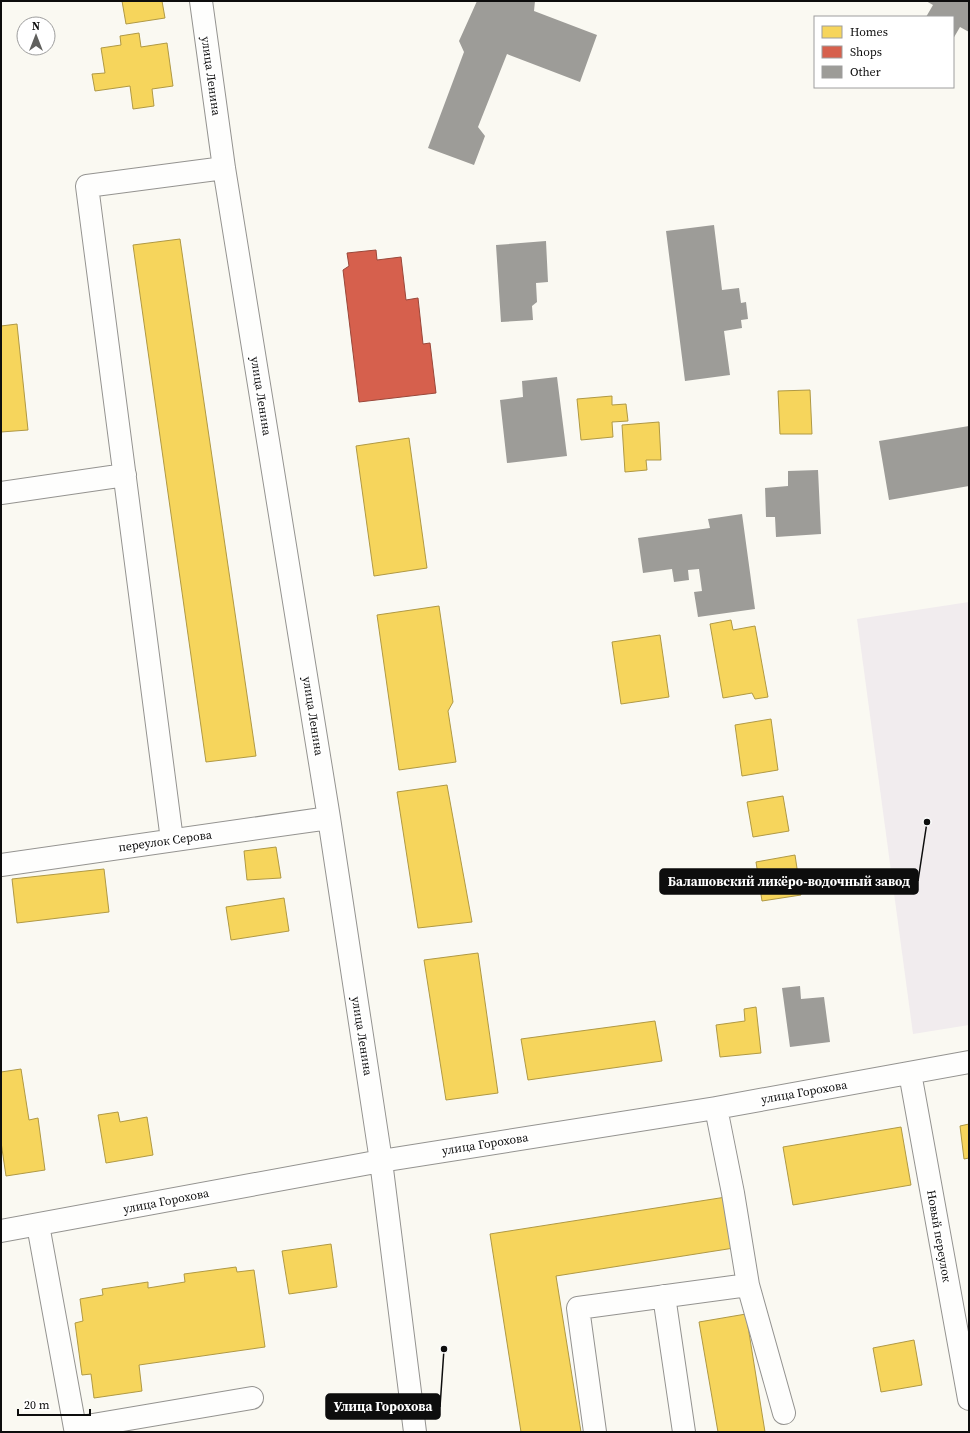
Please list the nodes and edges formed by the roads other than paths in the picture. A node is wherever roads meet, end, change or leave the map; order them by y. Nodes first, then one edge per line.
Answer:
1 (201, 1) edge
2 (224, 168) junction
3 (125, 475) junction
4 (1, 493) edge
5 (329, 818) junction
6 (172, 840) junction
7 (1, 865) edge
8 (969, 1062) edge
9 (910, 1073) junction
10 (716, 1108) junction
11 (381, 1161) junction
12 (38, 1225) junction
13 (1, 1231) edge
14 (748, 1285) junction
15 (664, 1296) junction
16 (252, 1398) dead end
17 (969, 1399) edge
18 (784, 1413) dead end
19 (415, 1432) edge
20 (595, 1432) edge
21 (684, 1432) edge

1 - 2 street, улица Ленина
2 - 3 street
2 - 5 street, улица Ленина
3 - 4 street
3 - 6 street
5 - 6 street, переулок Серова
5 - 11 street, улица Ленина
6 - 7 street, переулок Серова
8 - 9 street, улица Горохова
9 - 10 street, улица Горохова
9 - 17 street, Новый переулок
10 - 11 street, улица Горохова
10 - 14 street
11 - 12 street, улица Горохова
11 - 19 street, улица Ленина
12 - 13 street, улица Горохова
12 - 16 street
14 - 15 street
14 - 18 street
15 - 20 street
15 - 21 street

